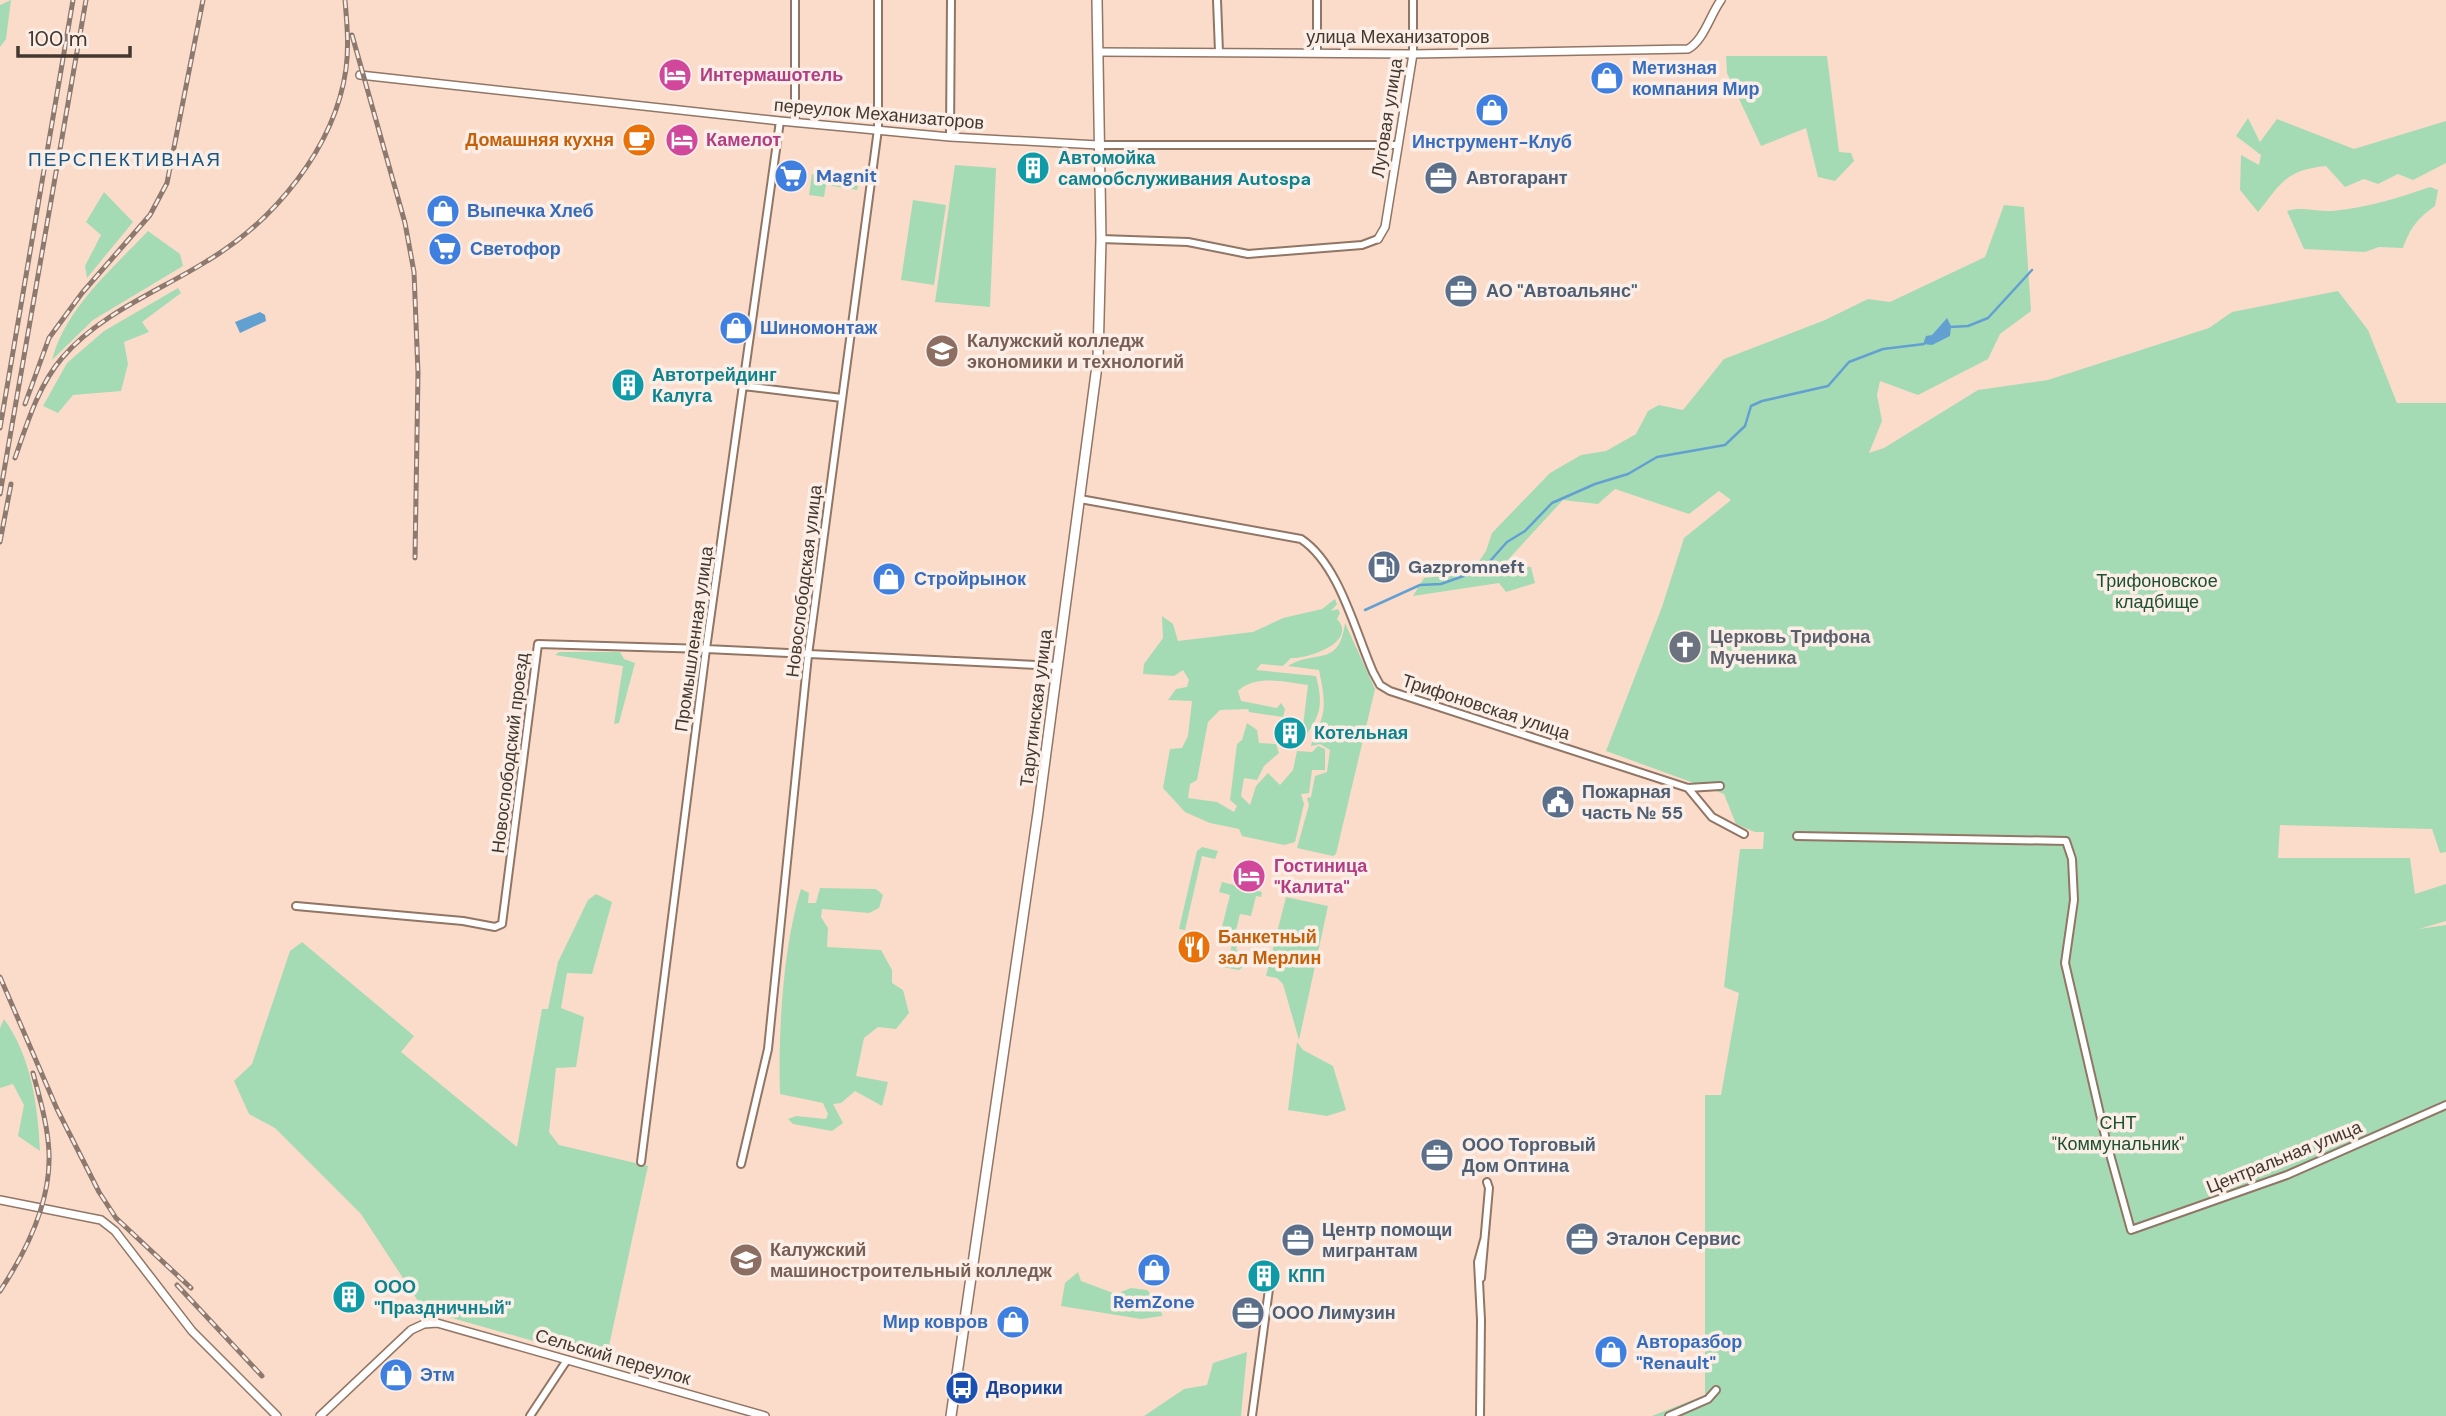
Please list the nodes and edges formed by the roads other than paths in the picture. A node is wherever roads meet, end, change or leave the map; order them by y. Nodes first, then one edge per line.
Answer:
1 (794, 0) edge
2 (878, 0) edge
3 (951, 0) edge
4 (1097, 0) edge
5 (1217, 0) edge
6 (1317, 0) edge
7 (1413, 0) edge
8 (1719, 1) edge
9 (1098, 52) junction
10 (1219, 52) junction
11 (1317, 52) junction
12 (1413, 54) junction
13 (360, 75) dead end
14 (780, 121) junction
15 (795, 122) junction
16 (878, 129) junction
17 (950, 137) junction
18 (1098, 145) junction
19 (1398, 145) junction
20 (1101, 239) junction
21 (1378, 239) joint
22 (743, 386) junction
23 (842, 398) junction
24 (1080, 499) junction
25 (706, 649) junction
26 (808, 655) junction
27 (1056, 666) junction
28 (1720, 786) dead end
29 (1688, 788) junction
30 (1744, 834) dead end
31 (1797, 836) dead end
32 (296, 906) dead end
33 (2446, 1105) edge
34 (640, 1162) dead end
35 (741, 1164) dead end
36 (1487, 1182) dead end
37 (0, 1200) edge
38 (1269, 1289) dead end
39 (566, 1360) junction
40 (1716, 1390) dead end
41 (277, 1416) edge
42 (320, 1416) edge
43 (530, 1416) edge
44 (765, 1416) edge
45 (951, 1416) edge
46 (1252, 1416) edge
47 (1480, 1416) edge
48 (1669, 1416) edge

1 - 15 street
2 - 16 street, Новослободская улица
3 - 17 street
4 - 9 main road, Тарутинская улица
5 - 10 street
6 - 11 street
7 - 12 street, Луговая улица
8 - 12 street, улица Механизаторов
9 - 10 street, улица Механизаторов
9 - 18 main road, Тарутинская улица
10 - 11 street, улица Механизаторов
11 - 12 street, улица Механизаторов
12 - 19 street, Луговая улица
13 - 14 street, переулок Механизаторов
14 - 15 street, переулок Механизаторов
14 - 22 street, Промышленная улица
15 - 16 street, переулок Механизаторов
16 - 17 street, переулок Механизаторов
16 - 23 street, Новослободская улица
17 - 18 street, переулок Механизаторов
18 - 19 street, переулок Механизаторов
18 - 20 main road, Тарутинская улица
19 - 21 street, Луговая улица
20 - 21 street
20 - 24 main road, Тарутинская улица
22 - 23 street
22 - 25 street, Промышленная улица
23 - 26 street, Новослободская улица
24 - 27 main road, Тарутинская улица
24 - 29 street, Трифоновская улица
25 - 26 street, Новослободский проезд
25 - 32 street, Новослободский проезд
25 - 34 street, Промышленная улица
26 - 27 street, Новослободский проезд
26 - 35 street, Новослободская улица
27 - 45 main road, Тарутинская улица
28 - 29 street, Трифоновская улица
29 - 30 street
31 - 33 street, Центральная улица
36 - 47 street
37 - 41 street
38 - 46 street
39 - 42 street, Сельский переулок
39 - 43 street
39 - 44 street, Сельский переулок
40 - 48 street

